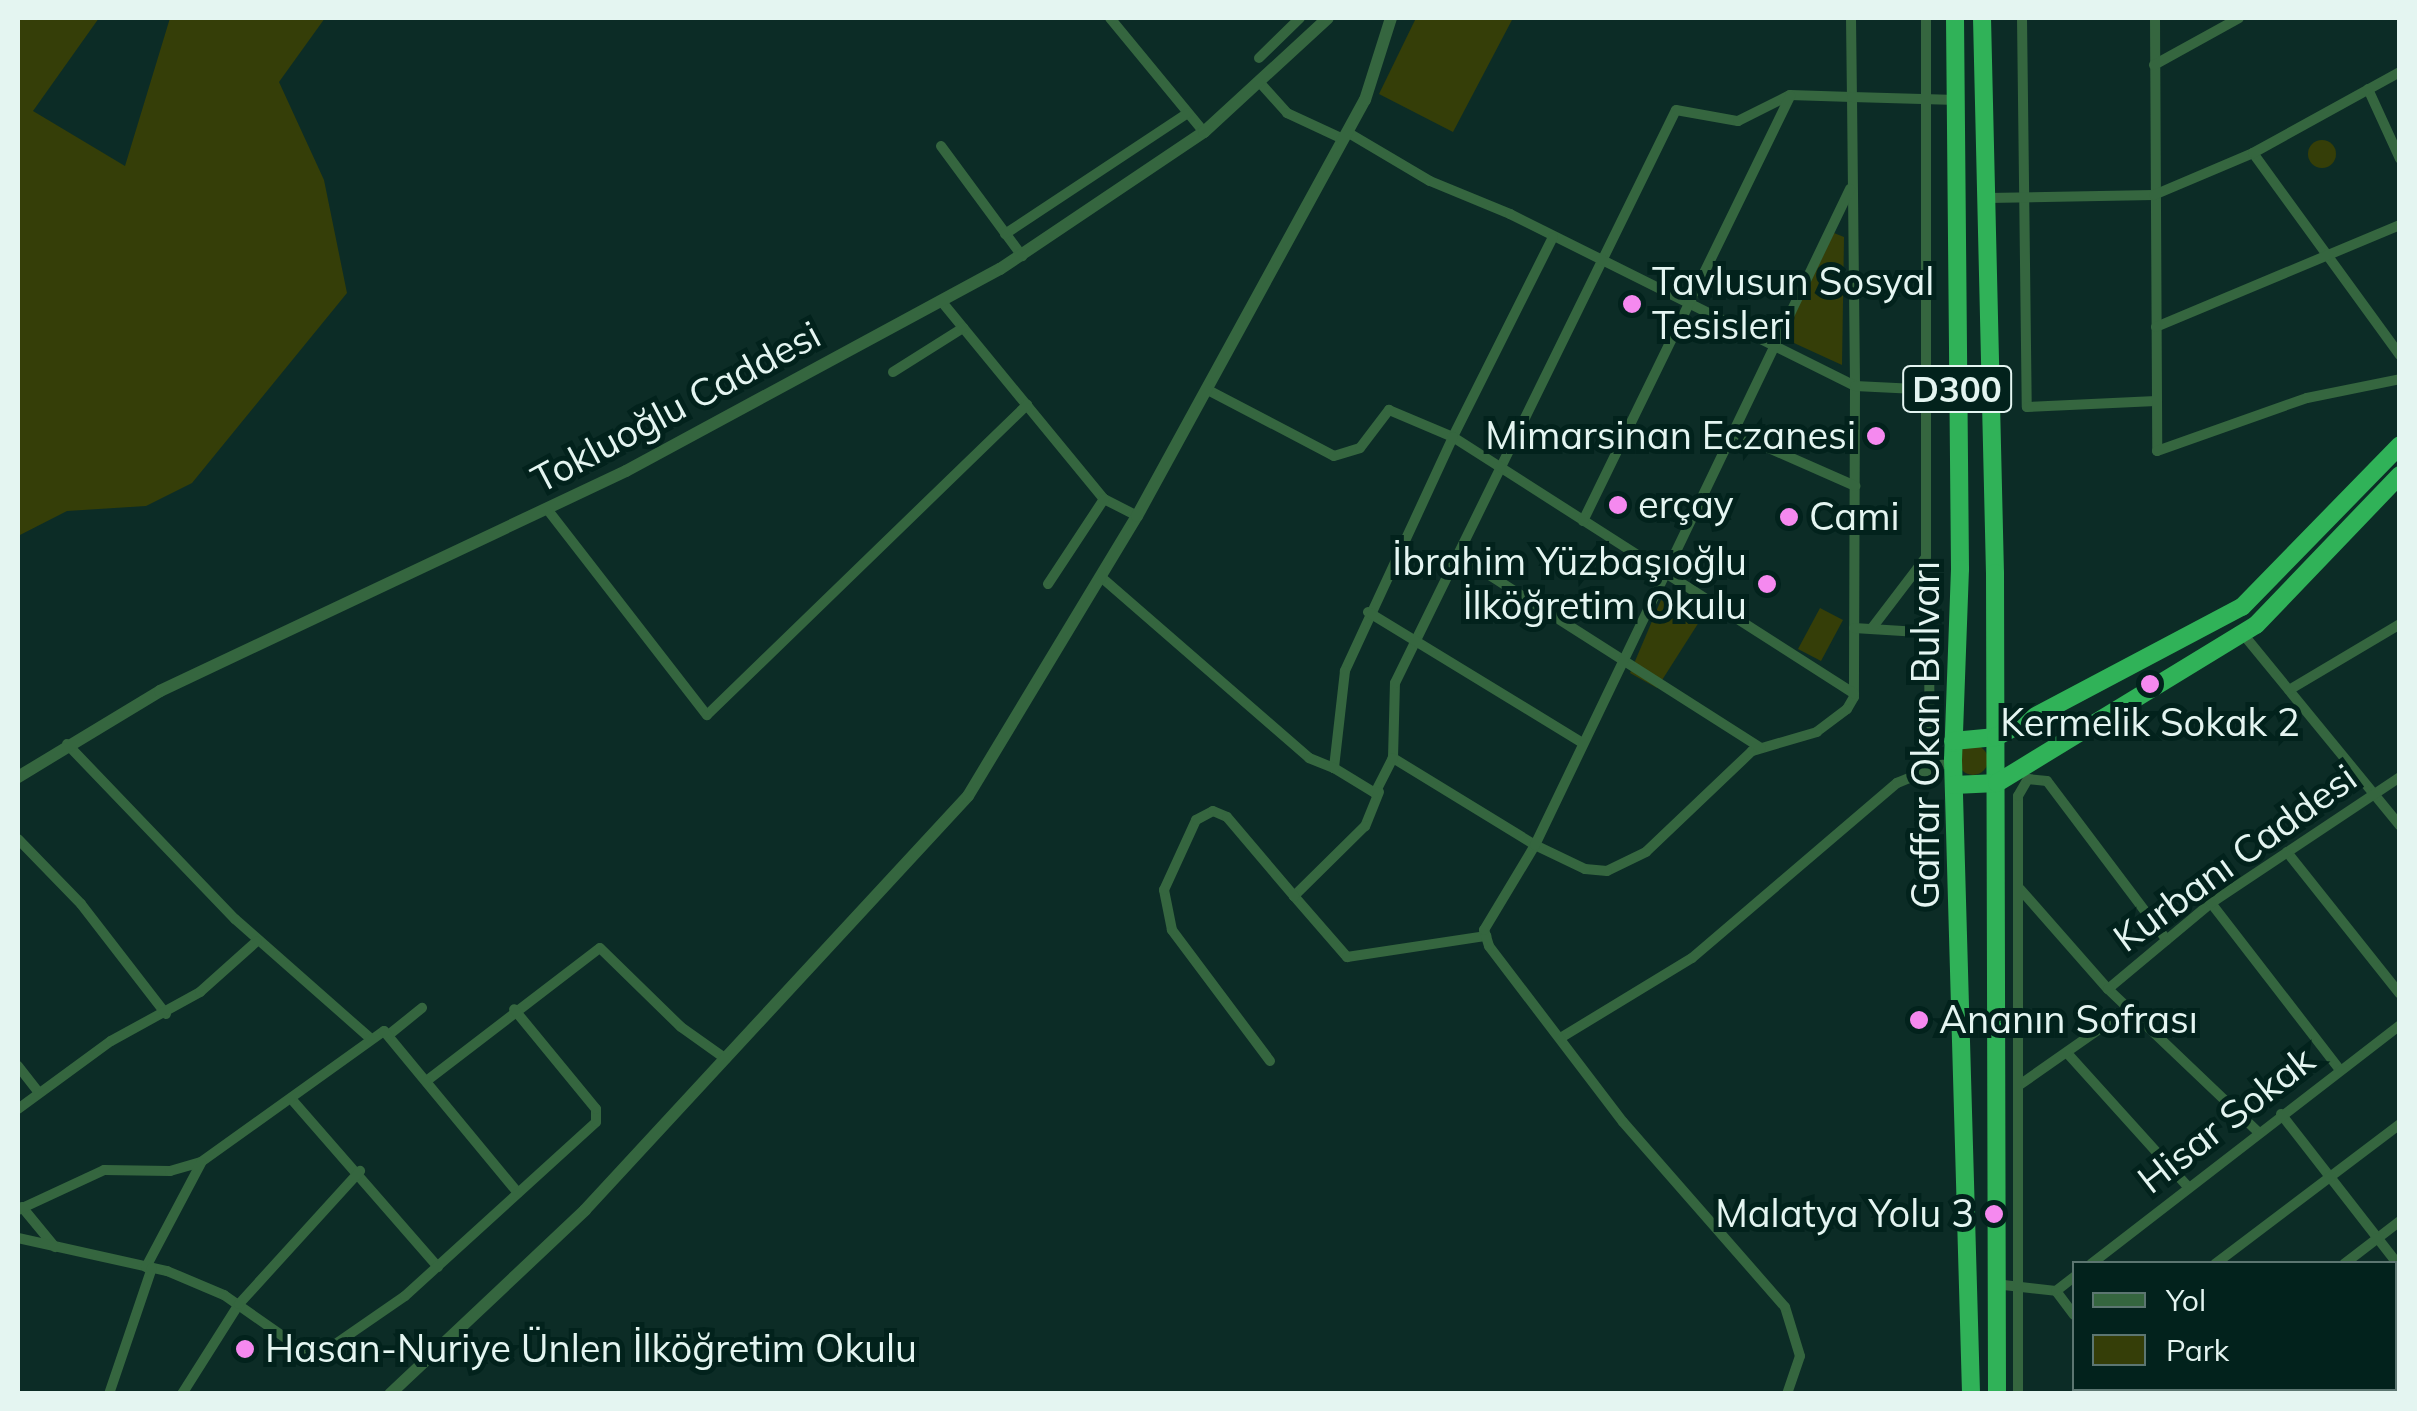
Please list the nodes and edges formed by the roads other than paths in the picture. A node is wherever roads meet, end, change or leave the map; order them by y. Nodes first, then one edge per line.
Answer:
1 (1110, 18) edge
2 (1300, 18) edge
3 (1394, 18) edge
4 (1851, 18) edge
5 (1926, 18) edge
6 (1954, 18) edge
7 (1982, 18) edge
8 (2022, 18) edge
9 (2155, 18) edge
10 (2239, 18) edge
11 (1324, 20) edge
12 (1258, 58) dead end
13 (2154, 64) junction
14 (2400, 72) edge
15 (1262, 85) junction
16 (2368, 89) junction
17 (1790, 95) junction
18 (1852, 97) junction
19 (1926, 99) junction
20 (1957, 100) junction
21 (1188, 113) junction
22 (1204, 132) junction
23 (1345, 135) junction
24 (940, 146) dead end
25 (2253, 153) junction
26 (2400, 159) edge
27 (1853, 184) junction
28 (2154, 194) junction
29 (1987, 198) junction
30 (2024, 199) junction
31 (2400, 225) edge
32 (1005, 234) junction
33 (1553, 237) junction
34 (1022, 256) junction
35 (2329, 258) junction
36 (1601, 261) junction
37 (942, 302) junction
38 (1688, 304) junction
39 (2156, 327) junction
40 (964, 328) junction
41 (1772, 346) junction
42 (2400, 355) edge
43 (893, 372) dead end
44 (2400, 379) edge
45 (1855, 386) junction
46 (1206, 389) junction
47 (1929, 390) junction
48 (1958, 391) junction
49 (2156, 401) junction
50 (1027, 405) junction
51 (1730, 431) junction
52 (1453, 437) junction
53 (2400, 445) edge
54 (1499, 467) junction
55 (2400, 475) edge
56 (1854, 486) junction
57 (1104, 499) junction
58 (547, 509) junction
59 (1137, 516) junction
60 (1582, 521) junction
61 (1458, 555) junction
62 (1663, 572) junction
63 (1101, 577) junction
64 (1048, 584) dead end
65 (1368, 612) junction
66 (2400, 624) edge
67 (1854, 628) junction
68 (1872, 628) junction
69 (2243, 634) junction
70 (1416, 641) junction
71 (1620, 659) junction
72 (2289, 690) junction
73 (1854, 693) junction
74 (1996, 738) junction
75 (1953, 741) junction
76 (1581, 742) junction
77 (67, 744) junction
78 (1762, 748) junction
79 (1393, 758) junction
80 (1953, 760) junction
81 (1334, 768) junction
82 (1930, 769) junction
83 (18, 777) edge
84 (2400, 777) edge
85 (1997, 782) junction
86 (1954, 785) junction
87 (1379, 792) junction
88 (2374, 794) junction
89 (2400, 826) edge
90 (18, 839) edge
91 (1534, 845) junction
92 (2288, 852) junction
93 (2020, 888) junction
94 (1294, 896) junction
95 (2211, 903) junction
96 (1486, 936) junction
97 (257, 940) junction
98 (2167, 940) junction
99 (2108, 989) junction
100 (2400, 994) edge
101 (422, 1008) dead end
102 (514, 1009) junction
103 (2128, 1009) junction
104 (166, 1014) junction
105 (2400, 1025) edge
106 (391, 1033) junction
107 (369, 1036) junction
108 (1562, 1037) junction
109 (2068, 1054) junction
110 (726, 1060) junction
111 (1270, 1061) dead end
112 (18, 1066) edge
113 (2340, 1070) junction
114 (429, 1080) junction
115 (2018, 1086) junction
116 (39, 1092) junction
117 (294, 1102) junction
118 (18, 1108) edge
119 (2281, 1114) junction
120 (2400, 1124) edge
121 (2258, 1132) junction
122 (202, 1162) junction
123 (360, 1171) junction
124 (2330, 1177) junction
125 (2188, 1186) junction
126 (518, 1193) junction
127 (20, 1207) edge
128 (2400, 1221) edge
129 (18, 1238) edge
130 (2378, 1238) junction
131 (55, 1247) junction
132 (2095, 1261) edge
133 (2220, 1261) edge
134 (2348, 1261) edge
135 (2396, 1261) edge
136 (438, 1267) junction
137 (149, 1268) junction
138 (2072, 1278) edge
139 (1995, 1284) junction
140 (2016, 1288) junction
141 (2056, 1292) junction
142 (239, 1304) junction
143 (2072, 1312) edge
144 (110, 1394) edge
145 (182, 1394) edge
146 (390, 1394) edge
147 (1787, 1394) edge
148 (1971, 1394) edge
149 (1997, 1394) edge
150 (2018, 1394) edge

1 - 21 street
2 - 12 street
3 - 23 street
4 - 18 street
5 - 19 street
6 - 20 highway, Gaffar Okan Bulvarı / D300
7 - 29 highway, Gaffar Okan Bulvarı / D300
8 - 30 street
9 - 13 street
10 - 13 street
11 - 15 street, Tokluoğlu Caddesi
13 - 28 street
14 - 16 street
15 - 22 street, Tokluoğlu Caddesi
15 - 23 street
16 - 25 street
16 - 26 street
17 - 18 street
17 - 36 street
17 - 38 street
18 - 19 street
18 - 27 street
19 - 20 street
19 - 47 street
20 - 48 highway, Gaffar Okan Bulvarı / D300
21 - 22 street
21 - 32 street
22 - 34 street, Tokluoğlu Caddesi
23 - 33 street
23 - 46 street
24 - 32 street
25 - 28 street
25 - 35 street
27 - 41 street
27 - 45 street
28 - 30 street
28 - 39 street
29 - 30 street
29 - 74 highway, Gaffar Okan Bulvarı / D300
30 - 49 street
31 - 35 street
32 - 34 street
33 - 36 street
33 - 52 street
34 - 37 street, Tokluoğlu Caddesi
35 - 39 street
35 - 42 street
36 - 38 street
36 - 54 street
37 - 40 street
37 - 58 street, Tokluoğlu Caddesi
38 - 41 street
38 - 60 street
39 - 49 street
40 - 43 street
40 - 50 street
41 - 45 street
41 - 51 street
44 - 49 street
45 - 47 street
45 - 56 street
46 - 52 street
46 - 59 street
47 - 48 street
47 - 68 street
48 - 75 highway, Gaffar Okan Bulvarı / D300
50 - 57 street
50 - 58 street
51 - 56 street
51 - 62 street
52 - 54 street
52 - 65 street
53 - 74 highway
54 - 60 street
54 - 61 street
55 - 69 highway
56 - 67 street
57 - 59 street
57 - 64 street
58 - 77 street, Tokluoğlu Caddesi
59 - 63 street
60 - 62 street
61 - 70 street
61 - 71 street
62 - 71 street
62 - 73 street
63 - 81 street
63 - 110 street
65 - 70 street
65 - 81 street
66 - 72 street
67 - 68 street
67 - 73 street
68 - 82 street
69 - 72 street
69 - 85 highway
70 - 76 street
70 - 79 street
71 - 76 street
71 - 78 street
72 - 88 street
73 - 78 street
74 - 75 highway
74 - 85 highway, Gaffar Okan Bulvarı / D300
75 - 80 highway, Gaffar Okan Bulvarı / D300
76 - 91 street
77 - 83 street, Tokluoğlu Caddesi
77 - 97 street
78 - 91 street
79 - 87 street
79 - 91 street
80 - 82 street
80 - 86 highway, Gaffar Okan Bulvarı / D300
81 - 87 street
82 - 108 street
84 - 88 street, Kurbanı Caddesi
85 - 86 highway
85 - 139 highway, Gaffar Okan Bulvarı / D300
86 - 148 highway, Gaffar Okan Bulvarı / D300
87 - 94 street
88 - 89 street
88 - 92 street, Kurbanı Caddesi
90 - 104 street
91 - 96 street
92 - 95 street, Kurbanı Caddesi
92 - 100 street
93 - 98 street
93 - 99 street
93 - 115 street
94 - 96 street
94 - 111 street
95 - 98 street, Kurbanı Caddesi
95 - 113 street
96 - 108 street
97 - 104 street
97 - 107 street
98 - 99 street, Kurbanı Caddesi
99 - 103 street
101 - 106 street
102 - 110 street
102 - 114 street
102 - 126 street
103 - 109 street
103 - 121 street
104 - 116 street
105 - 113 street, Hisar Sokak
106 - 107 street
106 - 114 street
107 - 117 street
108 - 147 street
109 - 115 street
109 - 125 street
110 - 146 street
112 - 116 street
113 - 119 street, Hisar Sokak
114 - 126 street
115 - 140 street
116 - 118 street
117 - 122 street
117 - 123 street
119 - 121 street, Hisar Sokak
119 - 124 street
120 - 124 street
121 - 125 street, Hisar Sokak
122 - 127 street
122 - 137 street
123 - 136 street
123 - 142 street
124 - 130 street
124 - 133 street
125 - 132 street, Hisar Sokak
126 - 136 street
127 - 131 street
128 - 130 street
129 - 131 street
130 - 134 street
130 - 135 street
131 - 137 street
136 - 142 street
137 - 142 street
137 - 144 street
138 - 141 street
139 - 140 street
139 - 149 highway, Gaffar Okan Bulvarı / D300
140 - 141 street
140 - 150 street
141 - 143 street
142 - 145 street

